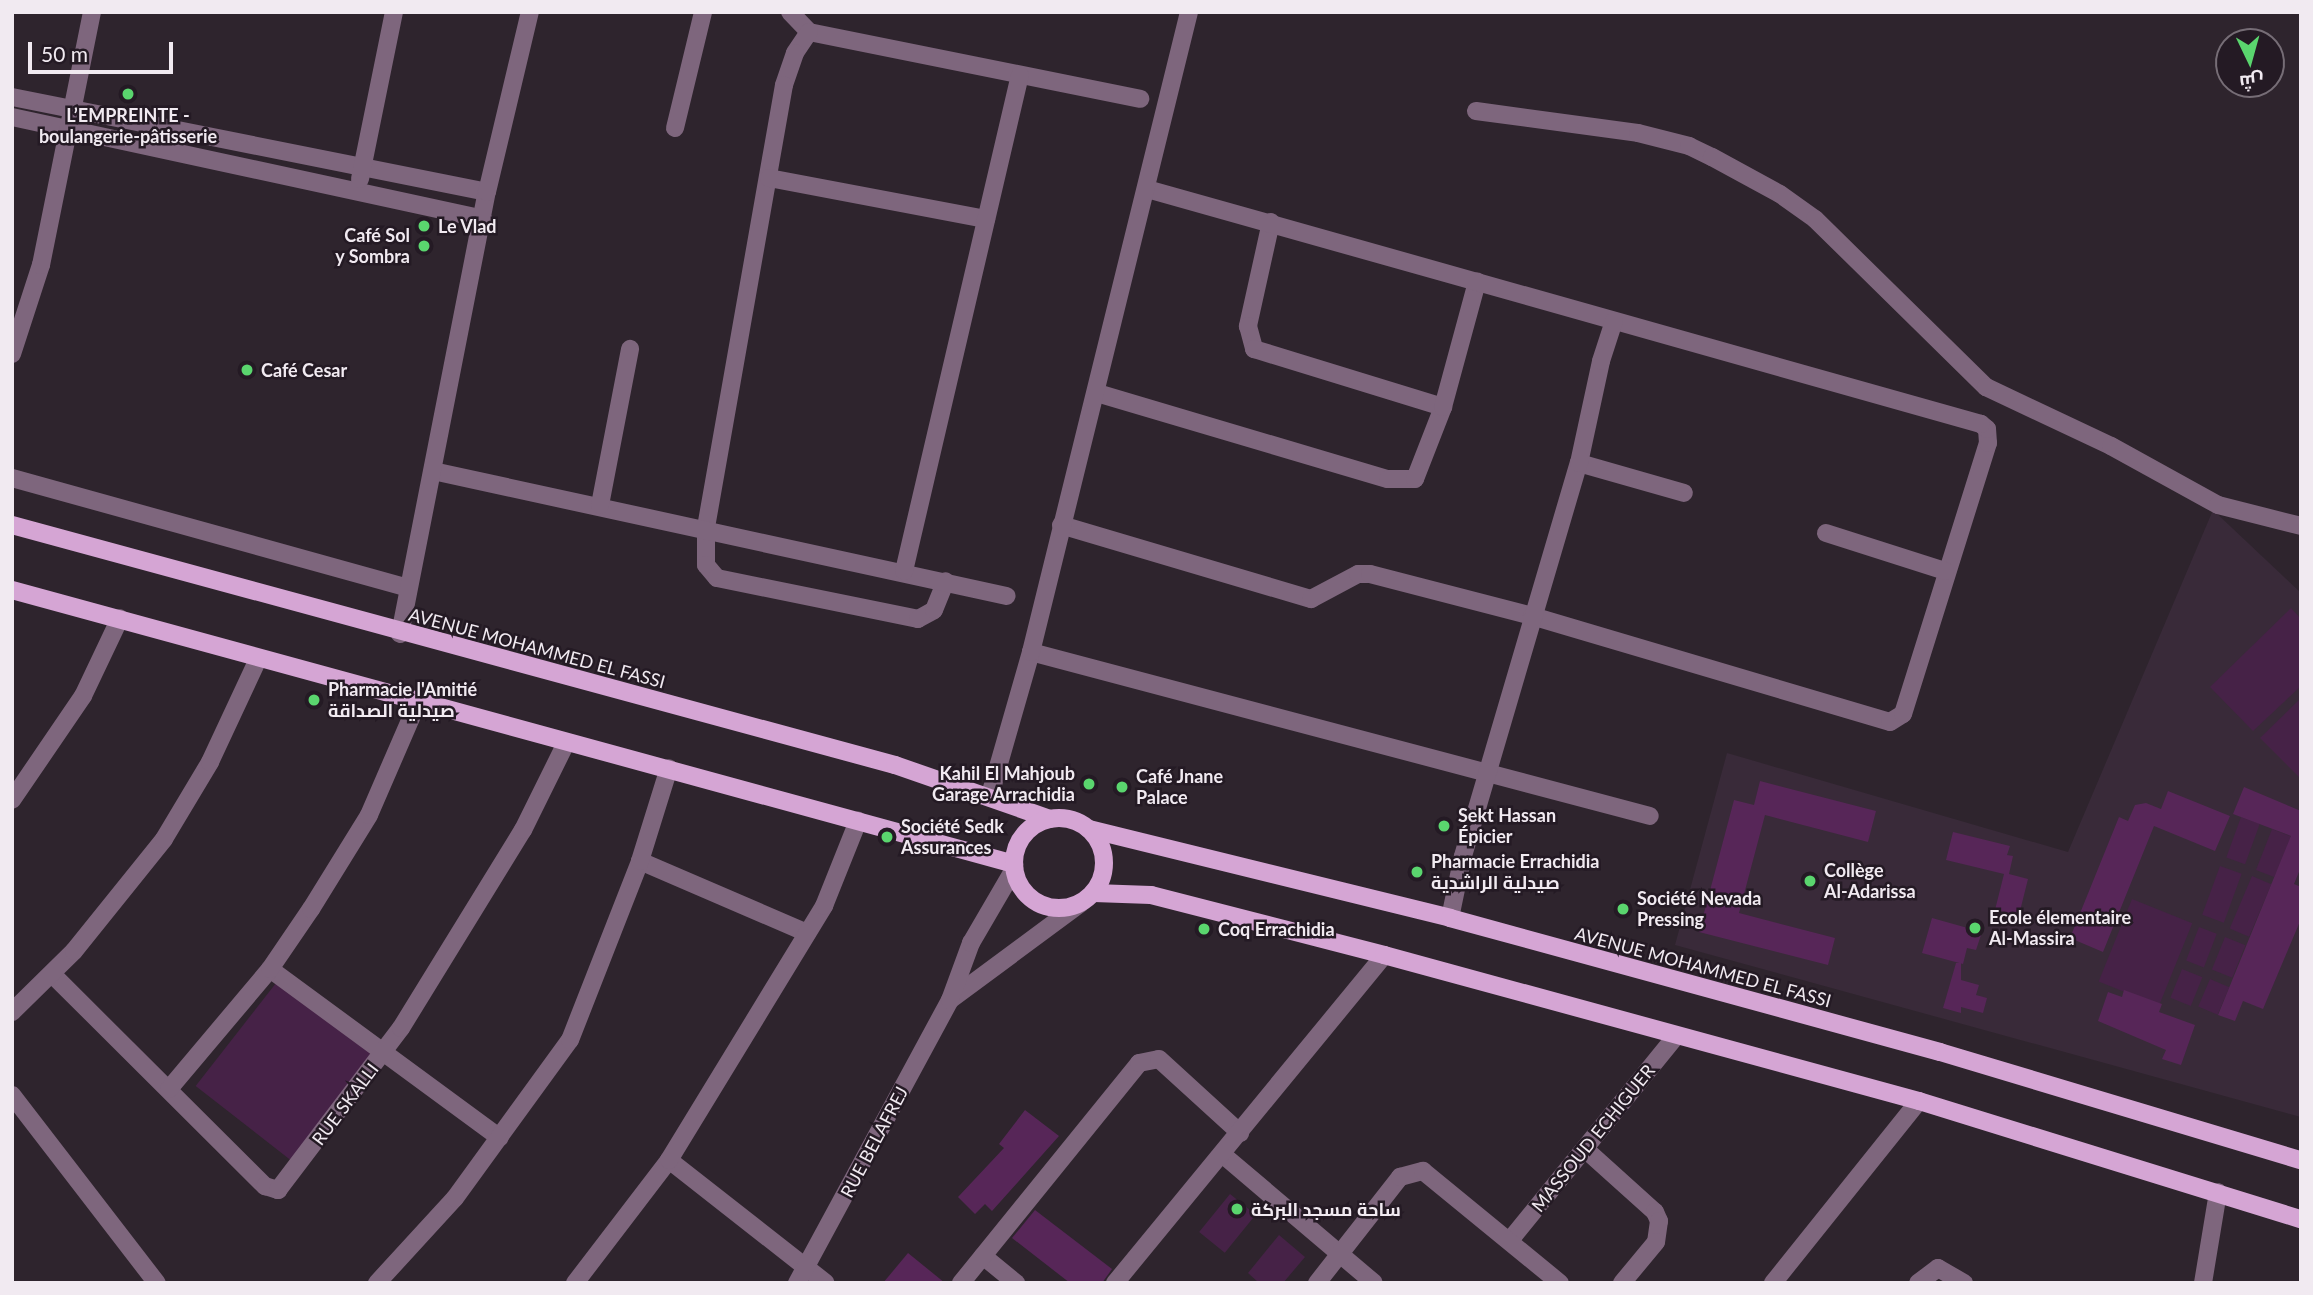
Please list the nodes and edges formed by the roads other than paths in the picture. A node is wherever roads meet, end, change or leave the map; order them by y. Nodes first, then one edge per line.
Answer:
1 (92, 12) edge
2 (394, 12) edge
3 (530, 12) edge
4 (703, 12) edge
5 (790, 12) edge
6 (1189, 12) edge
7 (809, 32) junction
8 (1020, 75) junction
9 (12, 97) edge
10 (1140, 99) dead end
11 (73, 111) junction
12 (1476, 111) dead end
13 (12, 117) edge
14 (675, 128) dead end
15 (70, 131) junction
16 (362, 170) junction
17 (769, 178) junction
18 (1147, 189) junction
19 (487, 192) junction
20 (358, 193) junction
21 (483, 219) junction
22 (986, 219) junction
23 (1271, 222) junction
24 (1477, 282) junction
25 (1615, 321) junction
26 (631, 349) dead end
27 (12, 354) edge
28 (1097, 393) junction
29 (1443, 407) junction
30 (1579, 463) junction
31 (433, 471) junction
32 (12, 478) edge
33 (1684, 493) dead end
34 (600, 505) junction
35 (12, 525) edge
36 (1061, 525) junction
37 (2301, 526) edge
38 (706, 529) junction
39 (1826, 533) dead end
40 (904, 571) junction
41 (1945, 571) junction
42 (946, 581) junction
43 (408, 588) junction
44 (12, 590) edge
45 (1007, 596) dead end
46 (1532, 616) junction
47 (120, 618) junction
48 (400, 634) junction
49 (1031, 652) junction
50 (258, 659) junction
51 (416, 704) junction
52 (566, 743) junction
53 (669, 768) junction
54 (1487, 771) junction
55 (990, 795) junction
56 (12, 800) edge
57 (1650, 816) dead end
58 (1050, 819) junction
59 (858, 821) junction
60 (1089, 829) junction
61 (640, 861) junction
62 (1014, 866) junction
63 (1087, 898) junction
64 (1450, 918) junction
65 (807, 933) junction
66 (1384, 955) junction
67 (270, 968) junction
68 (52, 974) junction
69 (950, 1000) junction
70 (12, 1012) edge
71 (1675, 1037) junction
72 (384, 1051) junction
73 (169, 1089) junction
74 (12, 1095) edge
75 (1919, 1101) junction
76 (1240, 1133) junction
77 (500, 1138) junction
78 (1585, 1149) junction
79 (1222, 1154) junction
80 (669, 1160) junction
81 (2301, 1160) edge
82 (2218, 1192) junction
83 (2301, 1219) edge
84 (1511, 1239) junction
85 (1341, 1255) junction
86 (984, 1256) junction
87 (802, 1276) edge
88 (157, 1283) edge
89 (377, 1283) edge
90 (575, 1283) edge
91 (826, 1283) edge
92 (961, 1283) edge
93 (1016, 1283) edge
94 (1115, 1283) edge
95 (1317, 1283) edge
96 (1374, 1283) edge
97 (1560, 1283) edge
98 (1622, 1283) edge
99 (1773, 1283) edge
100 (1919, 1283) edge
101 (1964, 1283) edge
102 (2203, 1283) edge

1 - 11 street
2 - 16 street
3 - 19 street
4 - 14 street
5 - 7 street
6 - 18 street
7 - 8 street
7 - 17 street
8 - 10 street
8 - 22 street
9 - 11 street
11 - 15 street
11 - 16 street
12 - 37 street
13 - 15 street
15 - 20 street
15 - 27 street
16 - 19 street
16 - 20 street
17 - 22 street
17 - 38 street
18 - 23 street
18 - 28 street
19 - 21 street
20 - 21 street
21 - 31 street
22 - 40 street
23 - 24 street
23 - 29 street
24 - 25 street
24 - 29 street
25 - 30 street
25 - 41 street
26 - 34 street
28 - 29 street
28 - 36 street
30 - 33 street
30 - 46 street
31 - 34 street
31 - 43 street
32 - 43 street
34 - 38 street
35 - 48 main road, AVENUE MOHAMMED EL FASSI
36 - 46 street
36 - 49 street
38 - 40 street
38 - 42 street
39 - 41 street
40 - 42 street
41 - 46 street
42 - 45 street
43 - 48 street
44 - 47 main road
46 - 54 street
47 - 50 main road
47 - 56 street
48 - 55 main road, AVENUE MOHAMMED EL FASSI
49 - 54 street
49 - 55 street
50 - 51 main road
50 - 68 street
51 - 52 main road
51 - 67 street
52 - 53 main road
52 - 72 street, RUE SKALLI
53 - 59 main road
53 - 61 street
54 - 57 street
54 - 64 street
55 - 58 main road, AVENUE MOHAMMED EL FASSI
58 - 60 main road, AVENUE MOHAMMED EL FASSI
58 - 62 main road
59 - 62 main road
59 - 65 street
60 - 63 main road
60 - 64 main road, AVENUE MOHAMMED EL FASSI
61 - 65 street
61 - 77 street
62 - 63 main road
62 - 69 street, RUE BELAFREJ
63 - 66 main road
63 - 69 street, RUE BELAFREJ
64 - 81 main road, AVENUE MOHAMMED EL FASSI
65 - 80 street
66 - 71 main road
66 - 76 street
67 - 72 street
67 - 73 street
68 - 70 street
68 - 73 street, RUE SKALLI
69 - 87 street, RUE BELAFREJ
71 - 75 main road
71 - 78 street, MASSOUD ECHIGUER
72 - 73 street, RUE SKALLI
72 - 77 street
74 - 88 street
75 - 82 main road
75 - 99 street
76 - 79 street
76 - 86 street
77 - 89 street
78 - 84 street, MASSOUD ECHIGUER
78 - 98 street
79 - 85 street
79 - 94 street
80 - 87 street
80 - 90 street
82 - 83 main road
82 - 102 street
84 - 85 street
84 - 97 street
85 - 95 street
85 - 96 street
86 - 92 street
86 - 93 street
87 - 91 street
100 - 101 street

